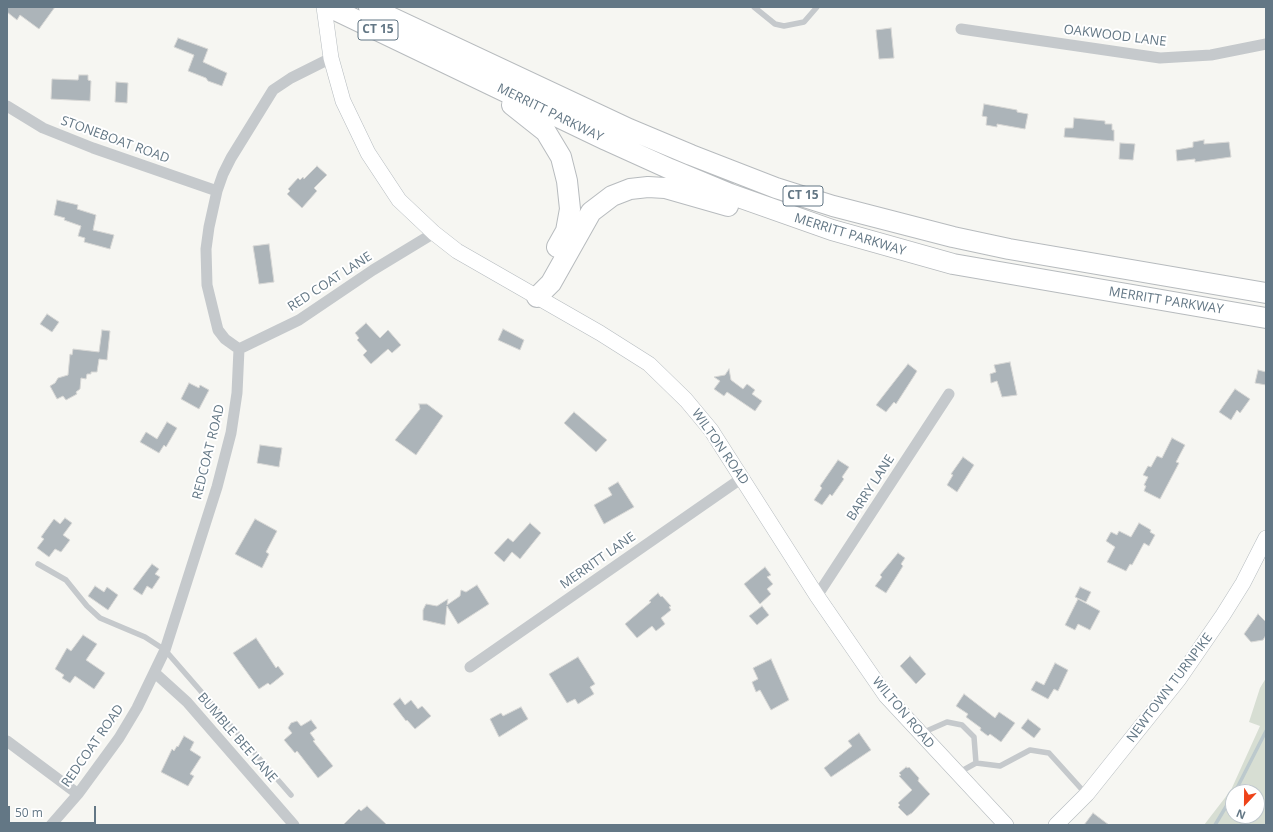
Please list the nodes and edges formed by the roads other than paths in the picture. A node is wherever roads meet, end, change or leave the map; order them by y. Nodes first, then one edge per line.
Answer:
1 (369, 7) edge
2 (754, 7) edge
3 (817, 7) edge
4 (332, 9) edge
5 (961, 29) dead end
6 (1266, 44) edge
7 (414, 48) junction
8 (331, 58) junction
9 (7, 106) edge
10 (217, 191) junction
11 (434, 233) junction
12 (953, 264) junction
13 (1266, 293) edge
14 (537, 297) junction
15 (1266, 318) edge
16 (239, 349) junction
17 (949, 394) dead end
18 (742, 478) junction
19 (1266, 538) edge
20 (38, 564) dead end
21 (817, 596) junction
22 (165, 650) junction
23 (470, 667) dead end
24 (155, 673) junction
25 (920, 734) junction
26 (7, 742) edge
27 (976, 763) junction
28 (957, 773) junction
29 (78, 794) junction
30 (1087, 794) junction
31 (291, 795) dead end
32 (51, 825) edge
33 (294, 825) edge
34 (1006, 825) edge
35 (1056, 825) edge

1 - 13 highway, MERRITT PARKWAY / CT 15
2 - 3 lane
4 - 7 highway, MERRITT PARKWAY / CT 15
4 - 8 main road, WILTON ROAD
5 - 6 street, OAKWOOD LANE
7 - 12 highway, MERRITT PARKWAY / CT 15
7 - 14 highway
8 - 10 street
8 - 11 main road, WILTON ROAD
9 - 10 street, STONEBOAT ROAD
10 - 16 street
11 - 14 main road, WILTON ROAD
11 - 16 street, RED COAT LANE
12 - 14 highway
12 - 15 highway, MERRITT PARKWAY / CT 15
14 - 18 main road, WILTON ROAD
16 - 22 street, REDCOAT ROAD
17 - 21 street, BARRY LANE
18 - 21 main road, WILTON ROAD
18 - 23 street, MERRITT LANE
19 - 30 main road, NEWTOWN TURNPIKE
20 - 22 lane
21 - 25 main road, WILTON ROAD
22 - 24 street, REDCOAT ROAD
22 - 31 lane
24 - 29 street, REDCOAT ROAD
24 - 33 street, BUMBLE BEE LANE
25 - 27 lane
25 - 28 main road, WILTON ROAD
26 - 29 street
27 - 28 lane
27 - 30 lane
28 - 34 main road, WILTON ROAD
29 - 32 street, REDCOAT ROAD
30 - 35 main road, NEWTOWN TURNPIKE

